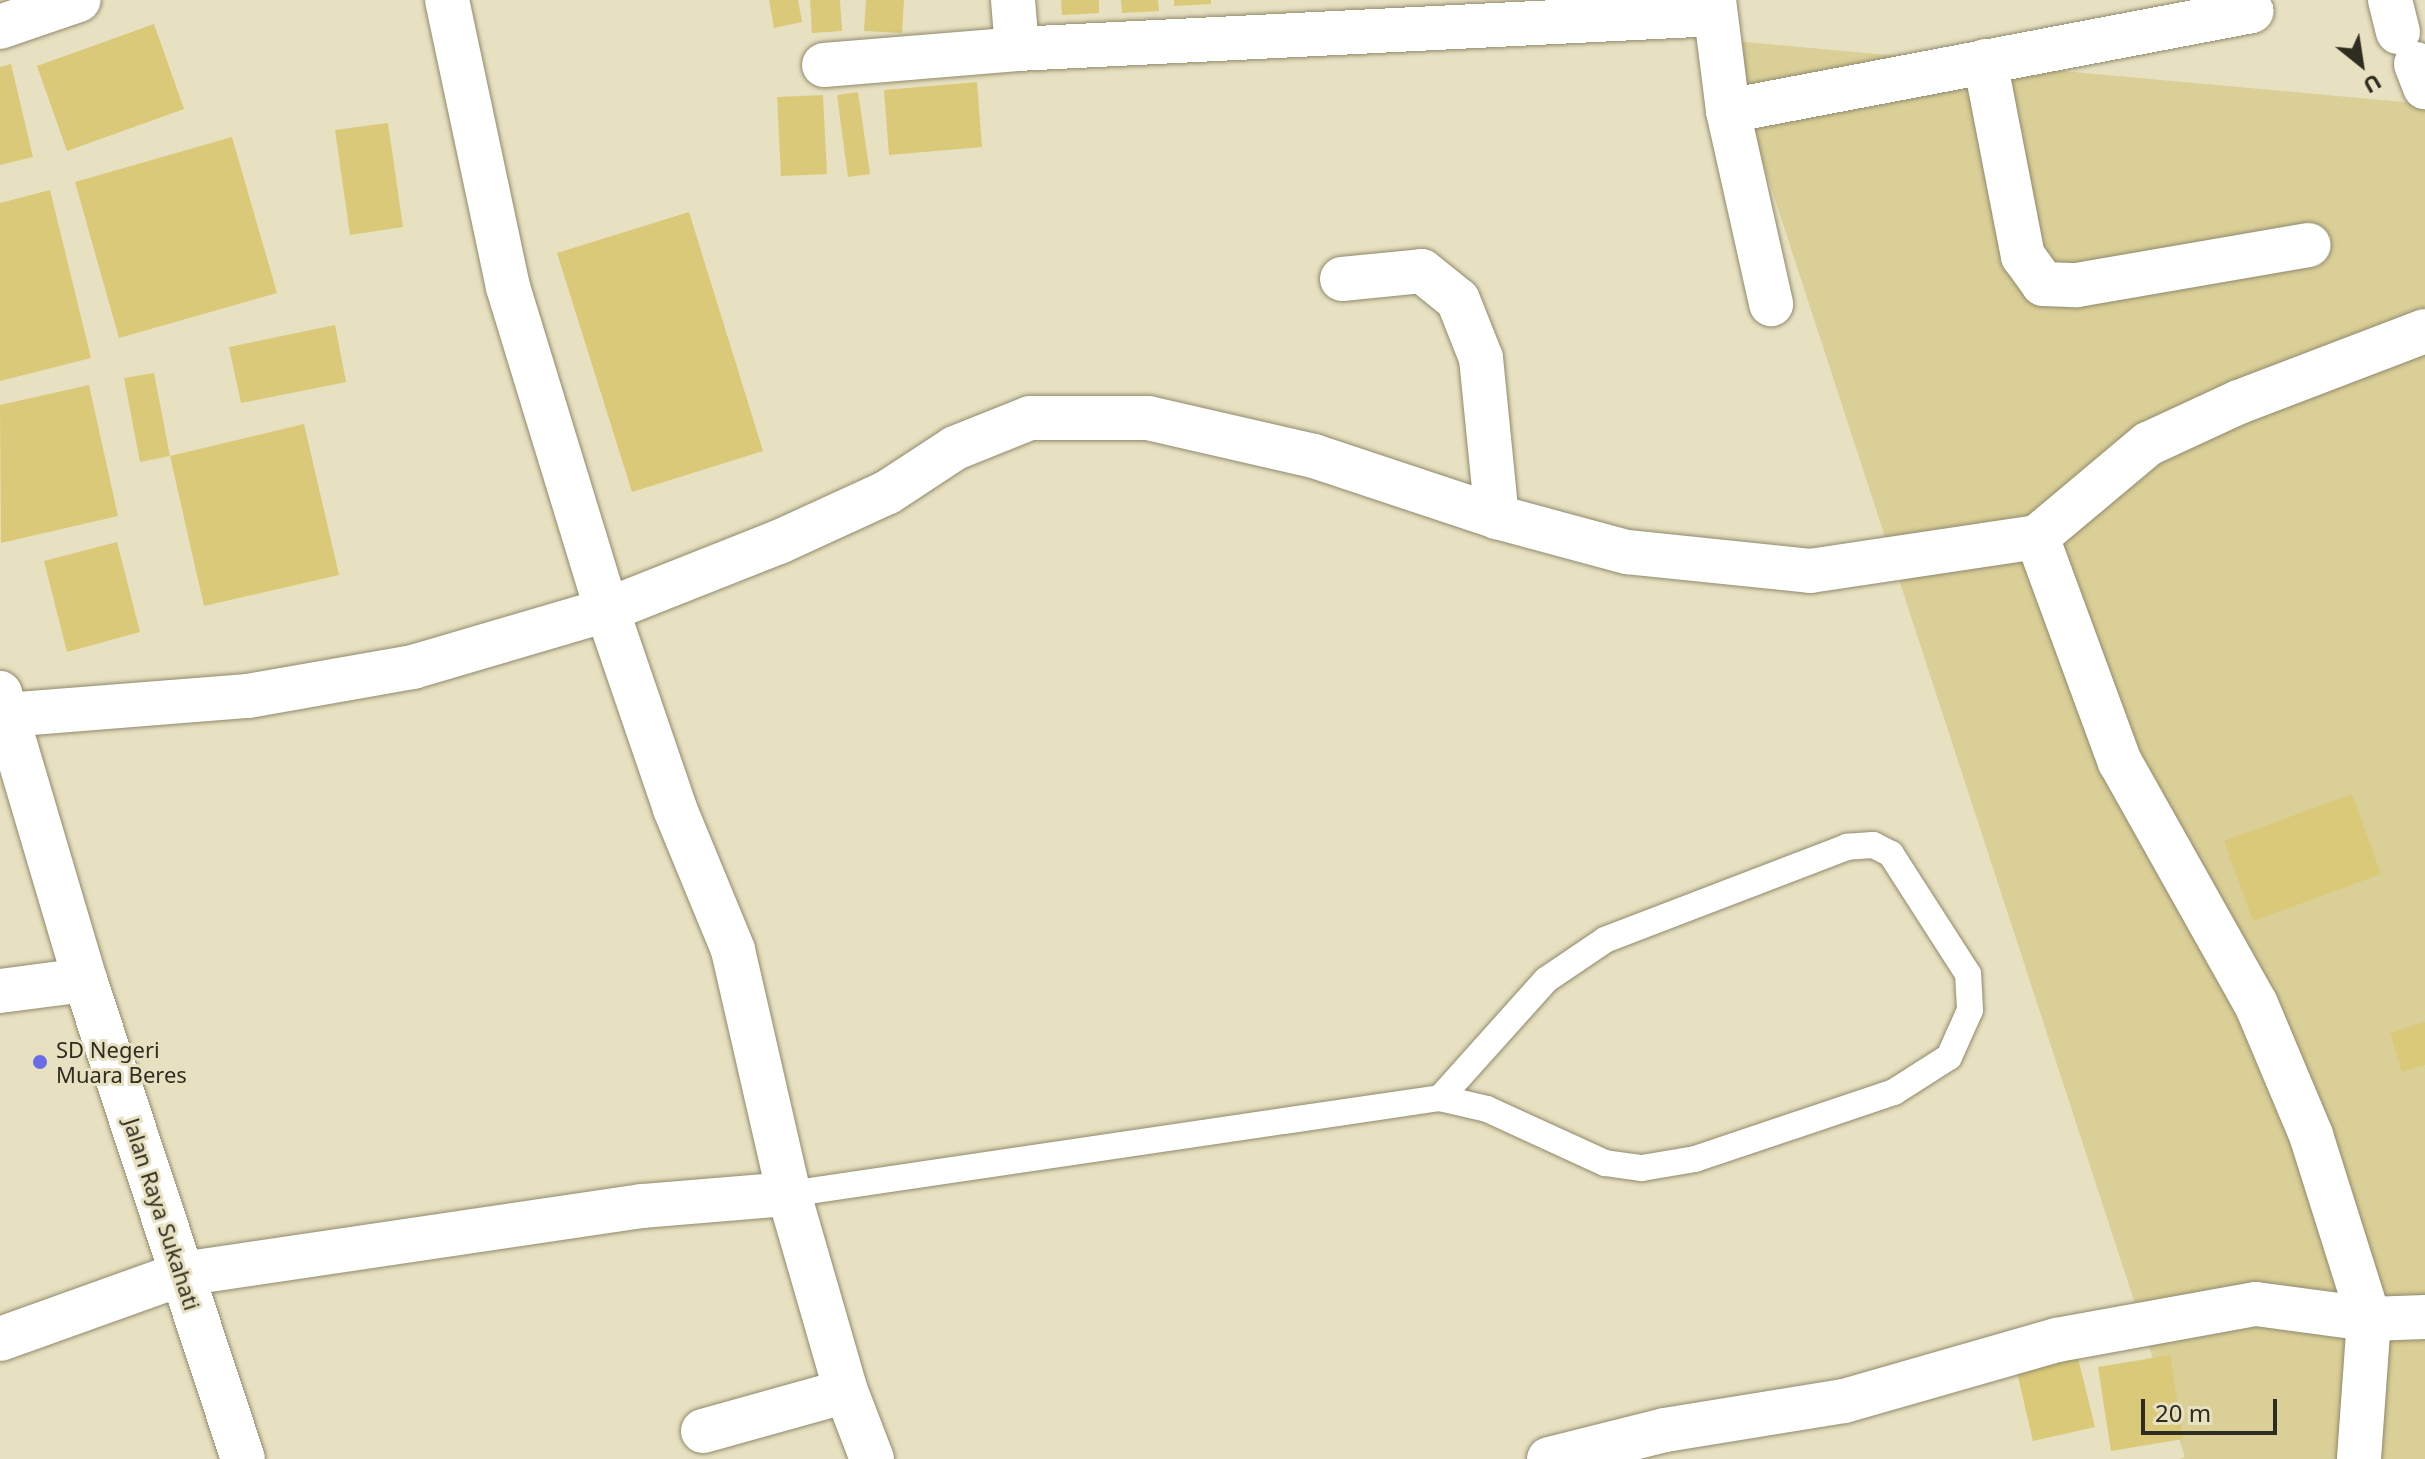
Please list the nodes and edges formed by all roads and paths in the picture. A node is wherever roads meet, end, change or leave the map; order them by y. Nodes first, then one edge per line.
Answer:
1 (79, 0) edge
2 (447, 0) edge
3 (1013, 0) edge
4 (1714, 7) edge
5 (2252, 11) dead end
6 (0, 27) edge
7 (1017, 49) junction
8 (1985, 61) junction
9 (824, 65) dead end
10 (1728, 111) junction
11 (2309, 245) dead end
12 (1342, 279) dead end
13 (1771, 304) dead end
14 (2425, 331) edge
15 (1497, 517) junction
16 (2037, 537) junction
17 (607, 610) junction
18 (5, 726) edge
19 (85, 980) junction
20 (0, 991) edge
21 (1440, 1098) junction
22 (789, 1194) junction
23 (182, 1274) junction
24 (2425, 1317) edge
25 (2369, 1319) junction
26 (0, 1339) edge
27 (846, 1391) junction
28 (703, 1431) dead end
29 (243, 1459) edge
30 (872, 1459) edge
31 (1549, 1459) edge
32 (2359, 1459) edge

1 - 6 street
2 - 17 street
3 - 7 street
4 - 7 street
4 - 10 street
5 - 8 street
7 - 9 street
8 - 10 street
8 - 11 street
10 - 13 street
12 - 15 street
14 - 16 street
15 - 16 street
15 - 17 street
16 - 25 street
17 - 18 street
17 - 22 street
18 - 19 street, Jalan Raya Sukahati
19 - 20 street
19 - 23 street, Jalan Raya Sukahati
21 - 21 lane
21 - 22 lane
22 - 23 street
22 - 27 street
23 - 26 street
23 - 29 street, Jalan Raya Sukahati
24 - 25 street
25 - 31 street
25 - 32 street
27 - 28 street
27 - 30 street

